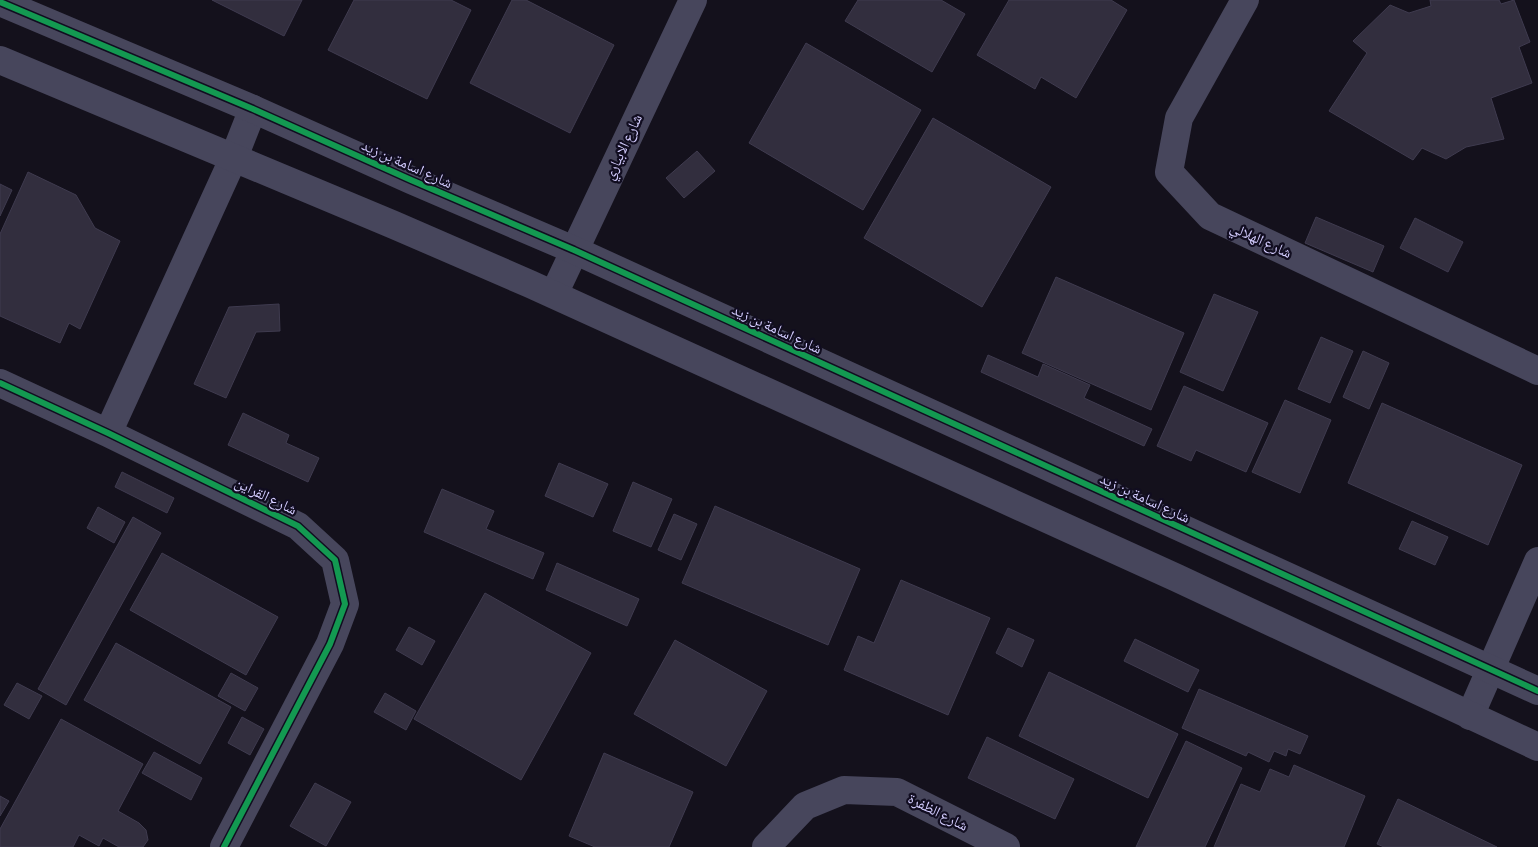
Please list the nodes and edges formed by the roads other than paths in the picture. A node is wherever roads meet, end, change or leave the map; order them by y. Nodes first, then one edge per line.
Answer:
1 (693, 0) edge
2 (1245, 0) edge
3 (0, 2) edge
4 (0, 60) edge
5 (253, 109) junction
6 (234, 157) junction
7 (574, 250) junction
8 (554, 294) junction
9 (1538, 371) edge
10 (0, 383) edge
11 (108, 433) junction
12 (1538, 561) edge
13 (1491, 670) junction
14 (1538, 691) edge
15 (1470, 716) junction
16 (1538, 747) edge
17 (224, 847) edge
18 (766, 847) edge
19 (1006, 847) edge

1 - 7 street, شارع الابياري
2 - 9 street, شارع الهلالي
3 - 5 street, شارع اسامة بن زيد
4 - 6 street
5 - 6 street
5 - 7 street, شارع اسامة بن زيد
6 - 8 street
6 - 11 street
7 - 8 street, شارع الابياري
7 - 13 street, شارع اسامة بن زيد
8 - 15 street
10 - 11 street, شارع القراين
11 - 17 street, شارع القراين
12 - 13 street
13 - 14 street, شارع اسامة بن زيد
13 - 15 street
15 - 16 street
18 - 19 street, شارع الظفرة

